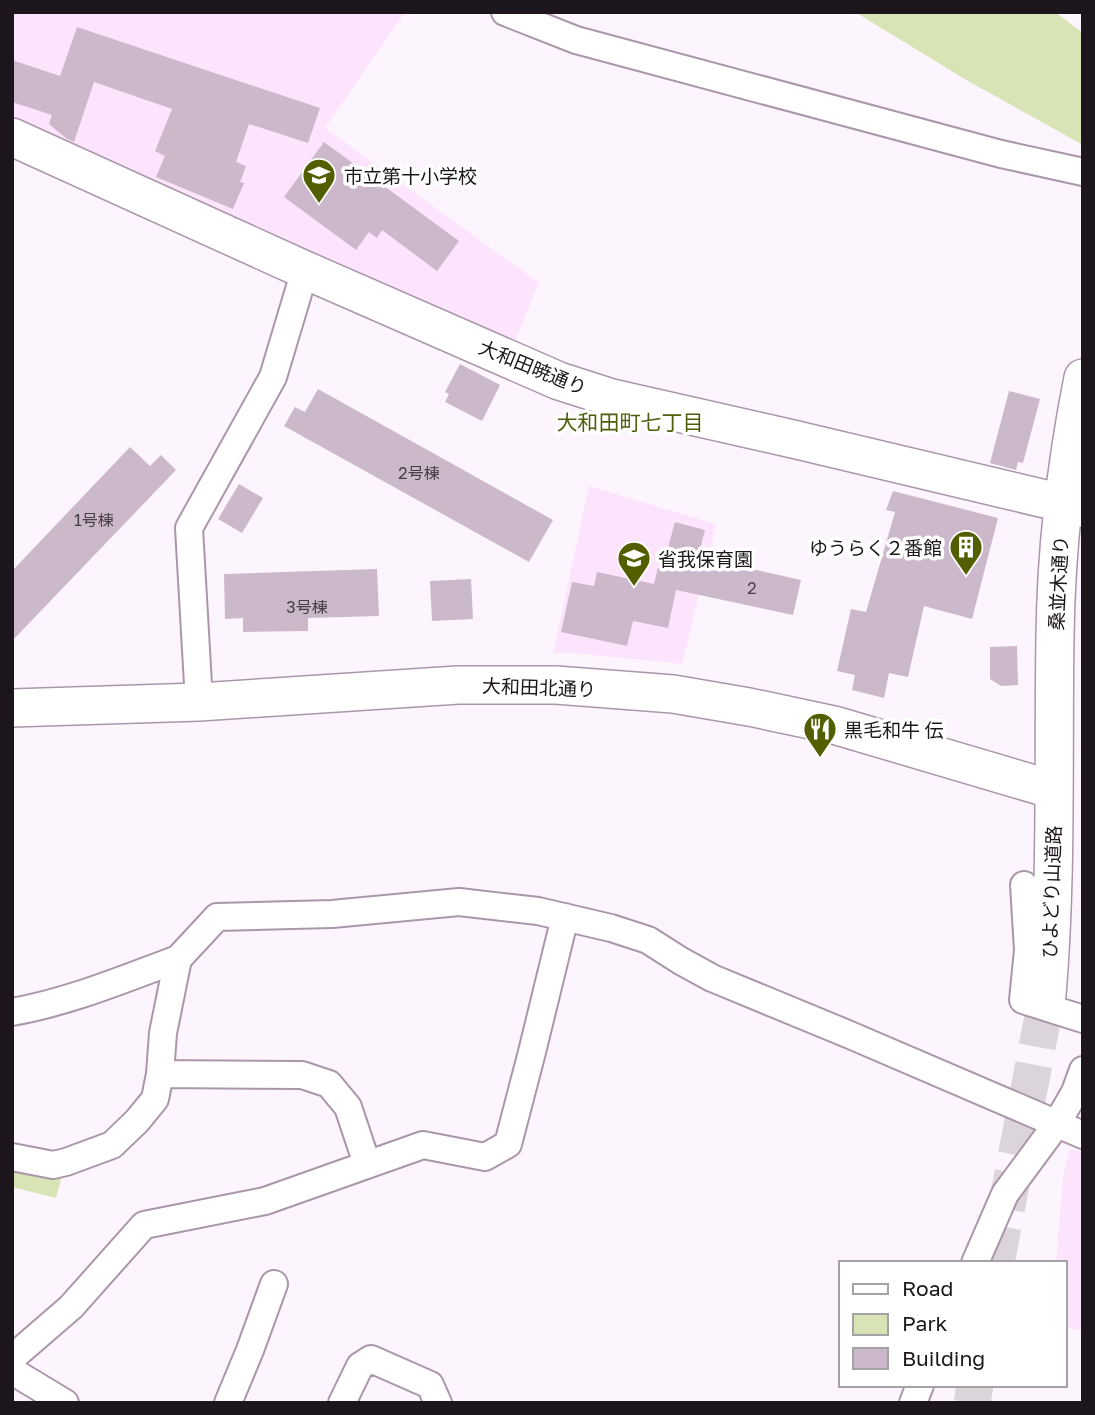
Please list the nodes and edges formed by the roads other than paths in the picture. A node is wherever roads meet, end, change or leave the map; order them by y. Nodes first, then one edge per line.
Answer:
1 (505, 12) edge
2 (12, 137) edge
3 (1083, 172) edge
4 (305, 270) junction
5 (1083, 378) edge
6 (1073, 505) edge
7 (199, 702) junction
8 (12, 708) edge
9 (1054, 790) junction
10 (1024, 885) dead end
11 (565, 917) junction
12 (178, 960) junction
13 (1046, 995) tunnel mouth
14 (12, 1012) edge
15 (1083, 1019) edge
16 (1083, 1070) edge
17 (160, 1074) junction
18 (1056, 1125) junction
19 (1083, 1135) edge
20 (12, 1157) edge
21 (367, 1164) junction
22 (976, 1261) edge
23 (274, 1284) dead end
24 (12, 1359) edge
25 (12, 1371) edge
26 (65, 1403) edge
27 (228, 1403) edge
28 (342, 1403) edge
29 (438, 1403) edge

1 - 3 street
2 - 4 street, 大和田暁通り
4 - 6 street, 大和田暁通り
4 - 7 street
5 - 6 street, 桑並木通り
6 - 9 street, 桑並木通り
7 - 8 street, 大和田北通り
7 - 9 street, 大和田北通り
9 - 13 street, ひよどり山道路
10 - 15 street
11 - 12 street
11 - 18 street
11 - 21 street
12 - 14 street
12 - 17 street
16 - 18 street
17 - 20 street
17 - 21 street
18 - 19 street
18 - 22 street
21 - 24 street
23 - 27 street
25 - 26 street
28 - 29 street

